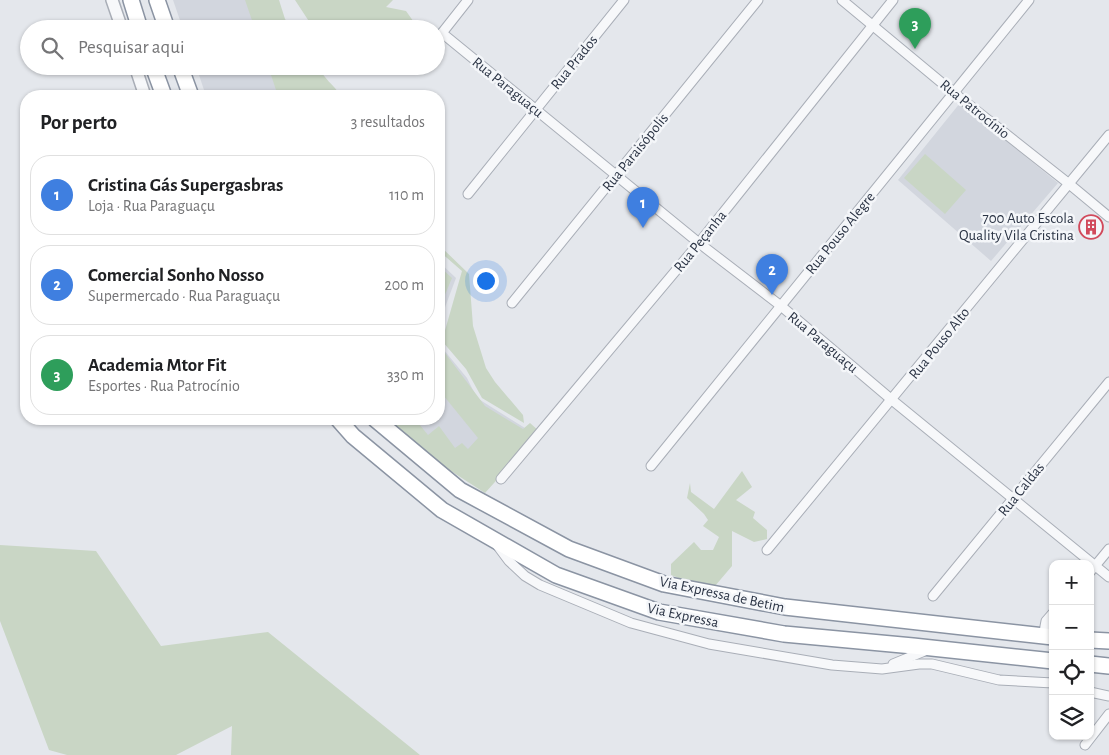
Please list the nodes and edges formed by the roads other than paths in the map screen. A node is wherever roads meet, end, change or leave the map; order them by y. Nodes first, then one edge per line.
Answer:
1 (112, 0) edge
2 (130, 0) edge
3 (157, 0) edge
4 (468, 0) edge
5 (624, 0) edge
6 (758, 0) edge
7 (842, 0) edge
8 (893, 0) edge
9 (1029, 0) edge
10 (119, 20) edge
11 (137, 20) edge
12 (164, 20) edge
13 (873, 25) junction
14 (445, 29) edge
15 (445, 35) edge
16 (138, 75) edge
17 (157, 75) edge
18 (183, 75) edge
19 (143, 90) edge
20 (162, 90) edge
21 (189, 90) edge
22 (954, 93) junction
23 (535, 110) junction
24 (1109, 135) edge
25 (616, 175) junction
26 (1068, 183) junction
27 (468, 194) dead end
28 (1109, 217) edge
29 (699, 243) junction
30 (512, 302) dead end
31 (781, 306) junction
32 (1109, 382) edge
33 (892, 400) junction
34 (343, 425) edge
35 (382, 425) edge
36 (651, 466) dead end
37 (501, 479) dead end
38 (1014, 498) junction
39 (493, 539) junction
40 (1109, 549) edge
41 (767, 550) dead end
42 (1083, 560) edge
43 (1094, 568) edge
44 (1094, 570) edge
45 (1109, 577) edge
46 (933, 596) dead end
47 (1049, 618) edge
48 (1048, 637) edge
49 (1094, 640) edge
50 (1109, 642) edge
51 (932, 648) junction
52 (1049, 661) edge
53 (1094, 664) edge
54 (1109, 666) edge
55 (882, 669) junction
56 (1049, 683) edge
57 (1094, 693) edge
58 (1109, 696) edge
59 (1109, 714) edge
60 (1085, 745) dead end

1 - 10 street
2 - 11 highway
3 - 12 highway
4 - 14 street
5 - 23 street, Rua Prados
6 - 25 street, Rua Paraisópolis
7 - 13 street, Rua Patrocínio
8 - 13 street, Rua Peçanha
9 - 22 street, Rua Pouso Alegre
13 - 22 street, Rua Patrocínio
13 - 29 street, Rua Peçanha
15 - 23 street, Rua Paraguaçu
16 - 19 street
17 - 20 highway
18 - 21 highway
22 - 26 street, Rua Patrocínio
22 - 31 street, Rua Pouso Alegre
23 - 25 street, Rua Paraguaçu
23 - 27 street, Rua Prados
24 - 26 street, Rua Pouso Alto
25 - 29 street, Rua Paraguaçu
25 - 30 street, Rua Paraisópolis
26 - 28 street, Rua Patrocínio
26 - 33 street, Rua Pouso Alto
29 - 31 street, Rua Paraguaçu
29 - 37 street, Rua Peçanha
31 - 33 street, Rua Paraguaçu
31 - 36 street, Rua Pouso Alegre
32 - 38 street, Rua Caldas
33 - 38 street, Rua Paraguaçu
33 - 41 street, Rua Pouso Alto
34 - 39 highway, Via Expressa
35 - 48 highway, Via Expressa de Betim
38 - 42 street, Rua Paraguaçu
38 - 46 street, Rua Caldas
39 - 51 highway, Via Expressa
39 - 55 street
40 - 43 street
44 - 45 street, Rua Paraguaçu
47 - 48 street
49 - 50 highway
51 - 52 highway, Via Expressa
51 - 55 street
53 - 54 highway
55 - 56 street
57 - 58 street
59 - 60 street

